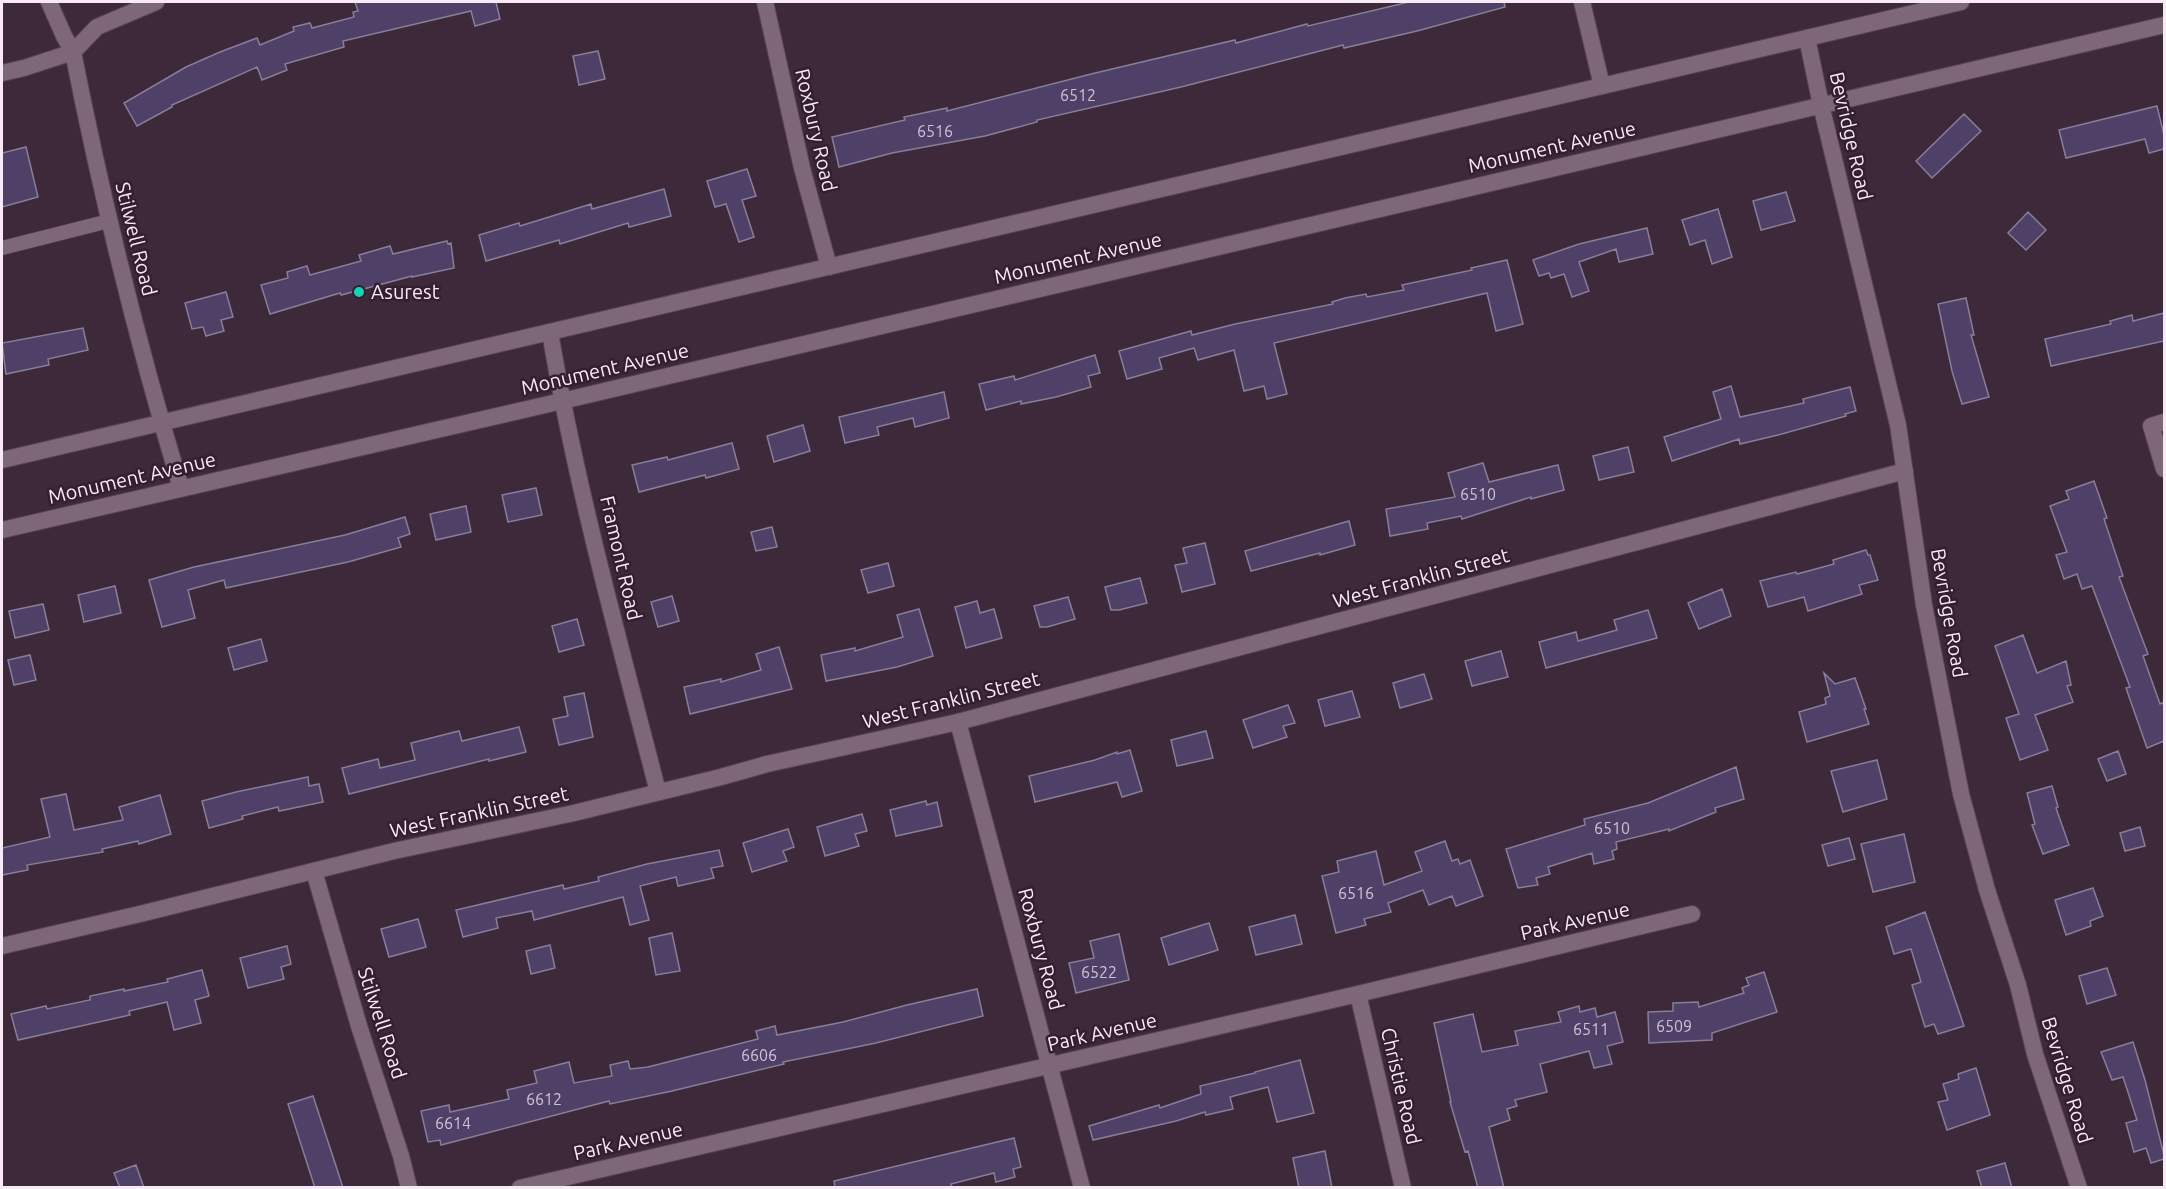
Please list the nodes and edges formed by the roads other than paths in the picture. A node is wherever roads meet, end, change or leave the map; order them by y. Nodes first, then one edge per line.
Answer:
1 (49, 2) edge
2 (156, 2) edge
3 (765, 2) edge
4 (1582, 2) edge
5 (1961, 2) edge
6 (2164, 24) edge
7 (1807, 38) junction
8 (73, 52) junction
9 (2, 73) edge
10 (1602, 86) junction
11 (1821, 105) junction
12 (109, 221) junction
13 (2, 248) edge
14 (829, 267) junction
15 (550, 332) junction
16 (562, 400) junction
17 (162, 423) junction
18 (2158, 424) edge
19 (2, 460) edge
20 (2164, 469) edge
21 (1905, 471) junction
22 (181, 488) junction
23 (2, 530) edge
24 (958, 722) junction
25 (658, 792) junction
26 (314, 871) junction
27 (1692, 914) dead end
28 (2, 946) edge
29 (1358, 994) junction
30 (1050, 1066) junction
31 (409, 1188) edge
32 (520, 1188) edge
33 (1082, 1188) edge
34 (1403, 1188) edge
35 (2079, 1188) edge

1 - 8 street, Stilwell Road
2 - 8 street
3 - 14 street, Roxbury Road
4 - 10 street
5 - 7 street
6 - 11 street, Monument Avenue
7 - 10 street
7 - 11 street, Bevridge Road
8 - 9 street
8 - 12 street, Stilwell Road
10 - 14 street
11 - 16 street, Monument Avenue
11 - 21 street, Bevridge Road
12 - 13 lane
12 - 17 street, Stilwell Road
14 - 15 street
15 - 16 street, Framont Road
15 - 17 street
16 - 22 street, Monument Avenue
16 - 25 street, Framont Road
17 - 19 street
17 - 22 street, Stilwell Road
18 - 20 street
21 - 24 street, West Franklin Street
21 - 35 street, Bevridge Road
22 - 23 street, Monument Avenue
24 - 25 street, West Franklin Street
24 - 30 street, Roxbury Road
25 - 26 street, West Franklin Street
26 - 28 street, West Franklin Street
26 - 31 street, Stilwell Road
27 - 29 street, Park Avenue
29 - 30 street, Park Avenue
29 - 34 street, Christie Road
30 - 32 street, Park Avenue
30 - 33 street, Roxbury Road

